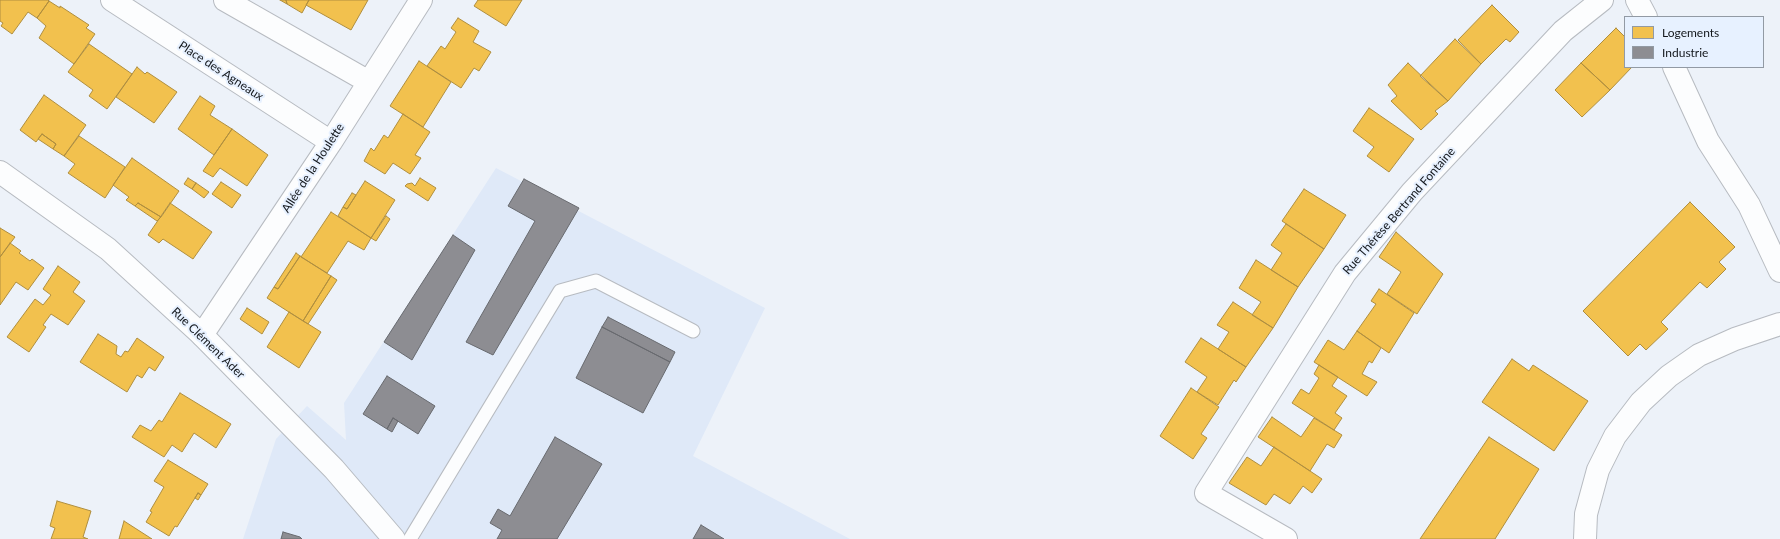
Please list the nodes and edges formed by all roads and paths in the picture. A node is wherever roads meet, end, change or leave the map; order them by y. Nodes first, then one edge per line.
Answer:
1 (112, 0) edge
2 (224, 0) edge
3 (421, 0) edge
4 (1602, 0) edge
5 (1637, 0) edge
6 (1645, 16) edge
7 (1674, 68) edge
8 (369, 82) junction
9 (331, 142) junction
10 (0, 172) edge
11 (1780, 271) edge
12 (1780, 324) edge
13 (693, 331) dead end
14 (202, 335) junction
15 (394, 539) edge
16 (410, 539) edge
17 (1286, 539) edge
18 (1585, 539) edge

1 - 9 street, Place des Agneaux
2 - 8 street
3 - 8 street, Allée de la Houlette
4 - 17 street, Rue Thérèse Bertrand Fontaine
5 - 6 street
7 - 11 street
8 - 9 street, Allée de la Houlette
9 - 14 street, Allée de la Houlette
10 - 14 street, Rue Clément Ader
12 - 18 street
13 - 16 lane
14 - 15 street, Rue Clément Ader

